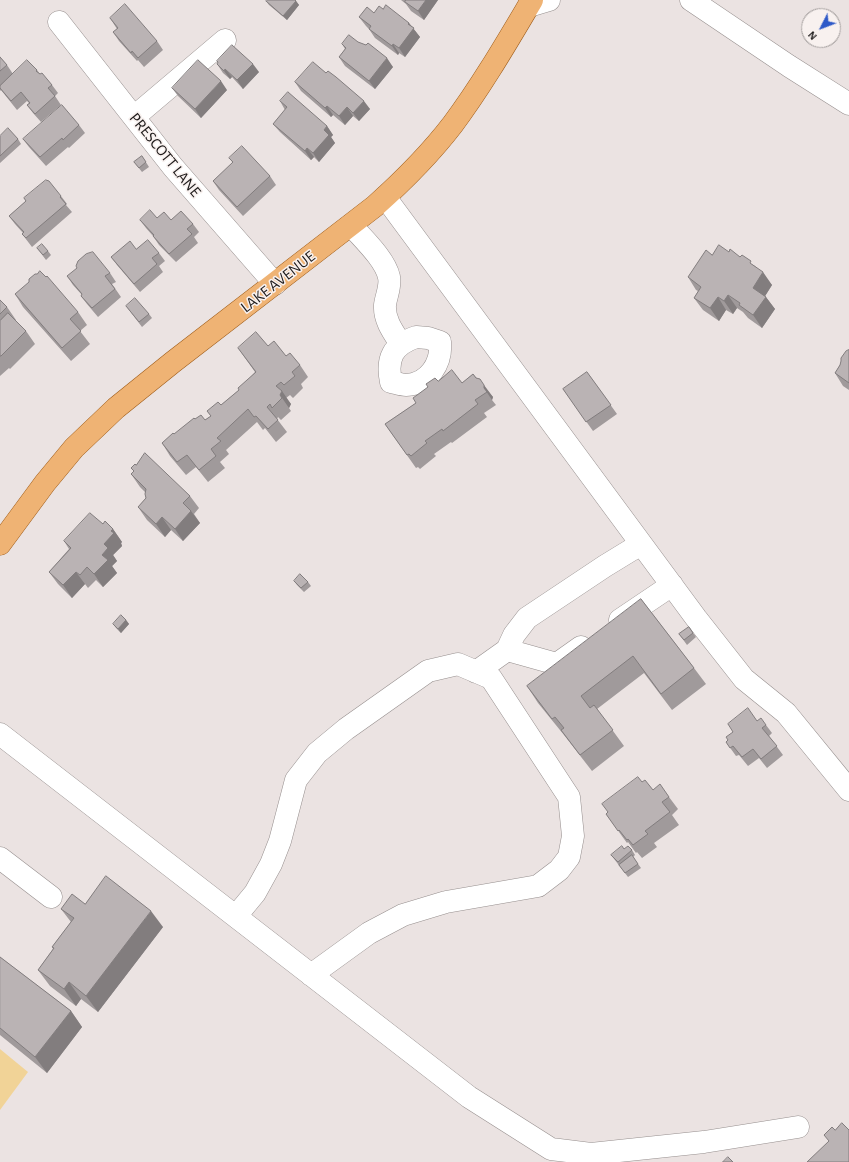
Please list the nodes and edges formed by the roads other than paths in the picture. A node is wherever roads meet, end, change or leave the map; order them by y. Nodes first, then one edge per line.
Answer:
1 (692, 0) edge
2 (537, 2) edge
3 (59, 22) dead end
4 (225, 40) dead end
5 (849, 104) edge
6 (134, 118) junction
7 (385, 197) junction
8 (351, 225) junction
9 (275, 284) junction
10 (401, 344) dead end
11 (1, 540) edge
12 (641, 544) junction
13 (672, 585) junction
14 (507, 650) junction
15 (476, 672) junction
16 (0, 734) edge
17 (849, 790) edge
18 (2, 864) edge
19 (51, 897) dead end
20 (236, 916) junction
21 (311, 975) junction
22 (798, 1127) dead end

1 - 5 street
2 - 7 main road, LAKE AVENUE
3 - 6 street, PRESCOTT LANE
4 - 6 street
6 - 9 street, PRESCOTT LANE
7 - 8 main road, LAKE AVENUE
7 - 12 street
8 - 9 main road, LAKE AVENUE
8 - 10 street
9 - 11 main road, LAKE AVENUE
12 - 13 street
12 - 14 street
13 - 14 street
13 - 17 street
14 - 15 street
15 - 20 street
15 - 21 street
16 - 20 street
18 - 19 street
20 - 21 street
21 - 22 street

